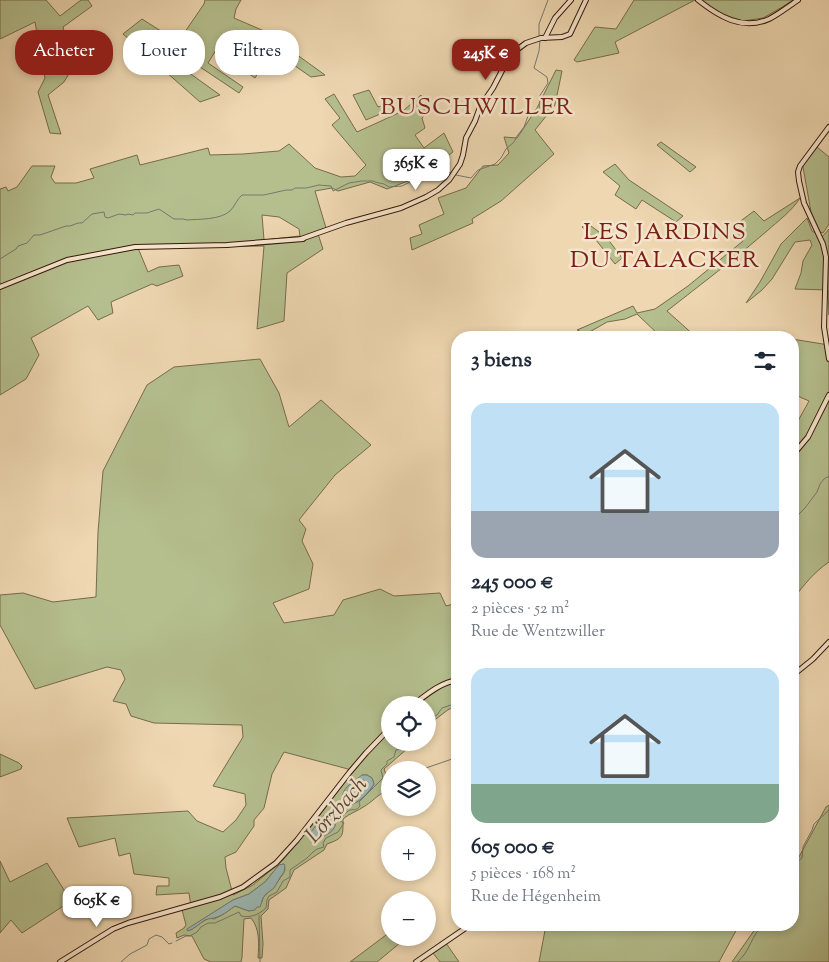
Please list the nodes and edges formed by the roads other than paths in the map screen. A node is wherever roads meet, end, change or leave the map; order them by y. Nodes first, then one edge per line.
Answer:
1 (571, 0) edge
2 (586, 0) edge
3 (698, 0) edge
4 (798, 0) edge
5 (541, 39) junction
6 (829, 127) edge
7 (0, 287) edge
8 (829, 359) edge
9 (829, 395) edge
10 (799, 448) edge
11 (829, 642) edge
12 (799, 670) edge
13 (451, 682) edge
14 (426, 696) edge
15 (381, 737) edge
16 (461, 931) edge
17 (60, 962) edge
18 (416, 962) edge

1 - 5 street
2 - 5 street
3 - 4 street
5 - 7 street
6 - 8 street
9 - 10 street
11 - 12 street
13 - 14 street
15 - 17 street
16 - 18 street

